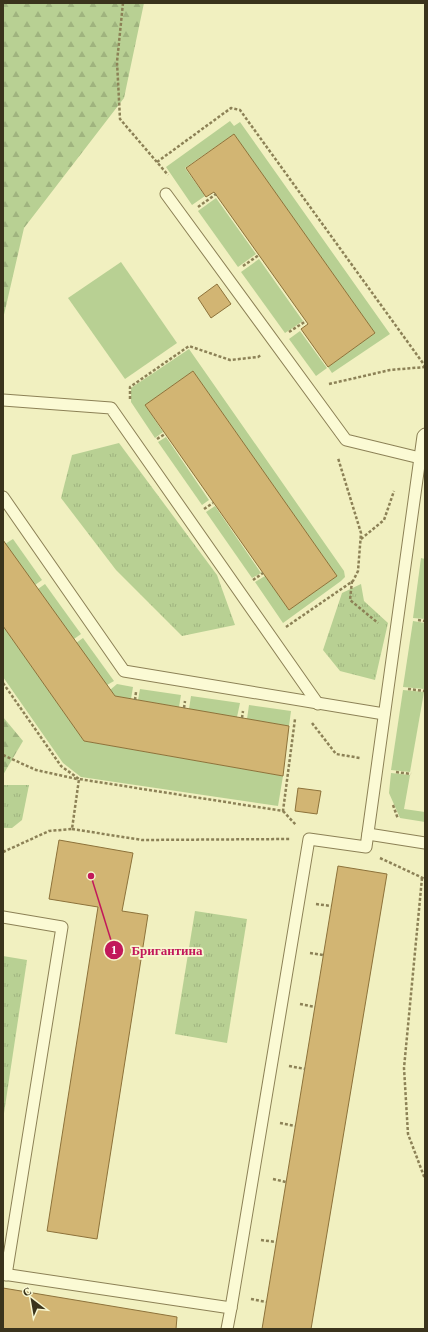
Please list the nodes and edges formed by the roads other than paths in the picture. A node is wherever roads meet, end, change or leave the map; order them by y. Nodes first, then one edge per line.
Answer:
1 (166, 194) dead end
2 (3, 400) edge
3 (425, 434) edge
4 (420, 458) junction
5 (3, 497) edge
6 (318, 704) junction
7 (384, 714) junction
8 (368, 834) junction
9 (425, 843) edge
10 (3, 917) edge
11 (5, 1275) edge
12 (230, 1308) junction
13 (227, 1329) edge

1 - 4 lane
2 - 6 lane
3 - 4 lane
4 - 7 lane
5 - 6 lane
6 - 7 lane
7 - 8 lane
8 - 9 lane
8 - 12 lane
10 - 11 lane
11 - 12 lane
12 - 13 lane

